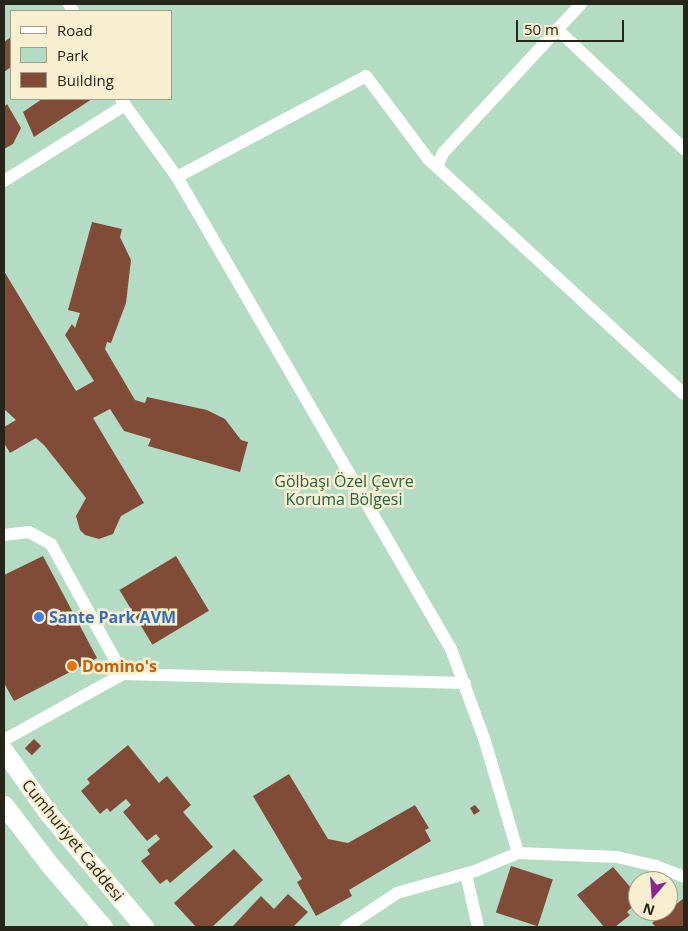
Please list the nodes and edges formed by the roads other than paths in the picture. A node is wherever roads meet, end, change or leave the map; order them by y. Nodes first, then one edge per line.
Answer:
1 (581, 4) edge
2 (557, 29) junction
3 (123, 102) edge
4 (684, 149) edge
5 (437, 167) junction
6 (177, 177) junction
7 (4, 181) edge
8 (684, 394) edge
9 (4, 535) edge
10 (123, 674) junction
11 (465, 683) junction
12 (4, 740) edge
13 (4, 751) edge
14 (4, 805) edge
15 (518, 853) junction
16 (466, 874) junction
17 (684, 878) edge
18 (103, 927) edge
19 (144, 927) edge
20 (346, 927) edge
21 (478, 927) edge

1 - 2 street
2 - 4 street
2 - 5 street
3 - 6 street
3 - 7 street
5 - 6 street
5 - 8 street
6 - 11 street
9 - 10 street
10 - 11 street
10 - 12 street
11 - 15 street
13 - 19 main road, Cumhuriyet Caddesi
14 - 18 main road, Cumhuriyet Caddesi
15 - 16 street
15 - 17 street
16 - 20 street
16 - 21 street

